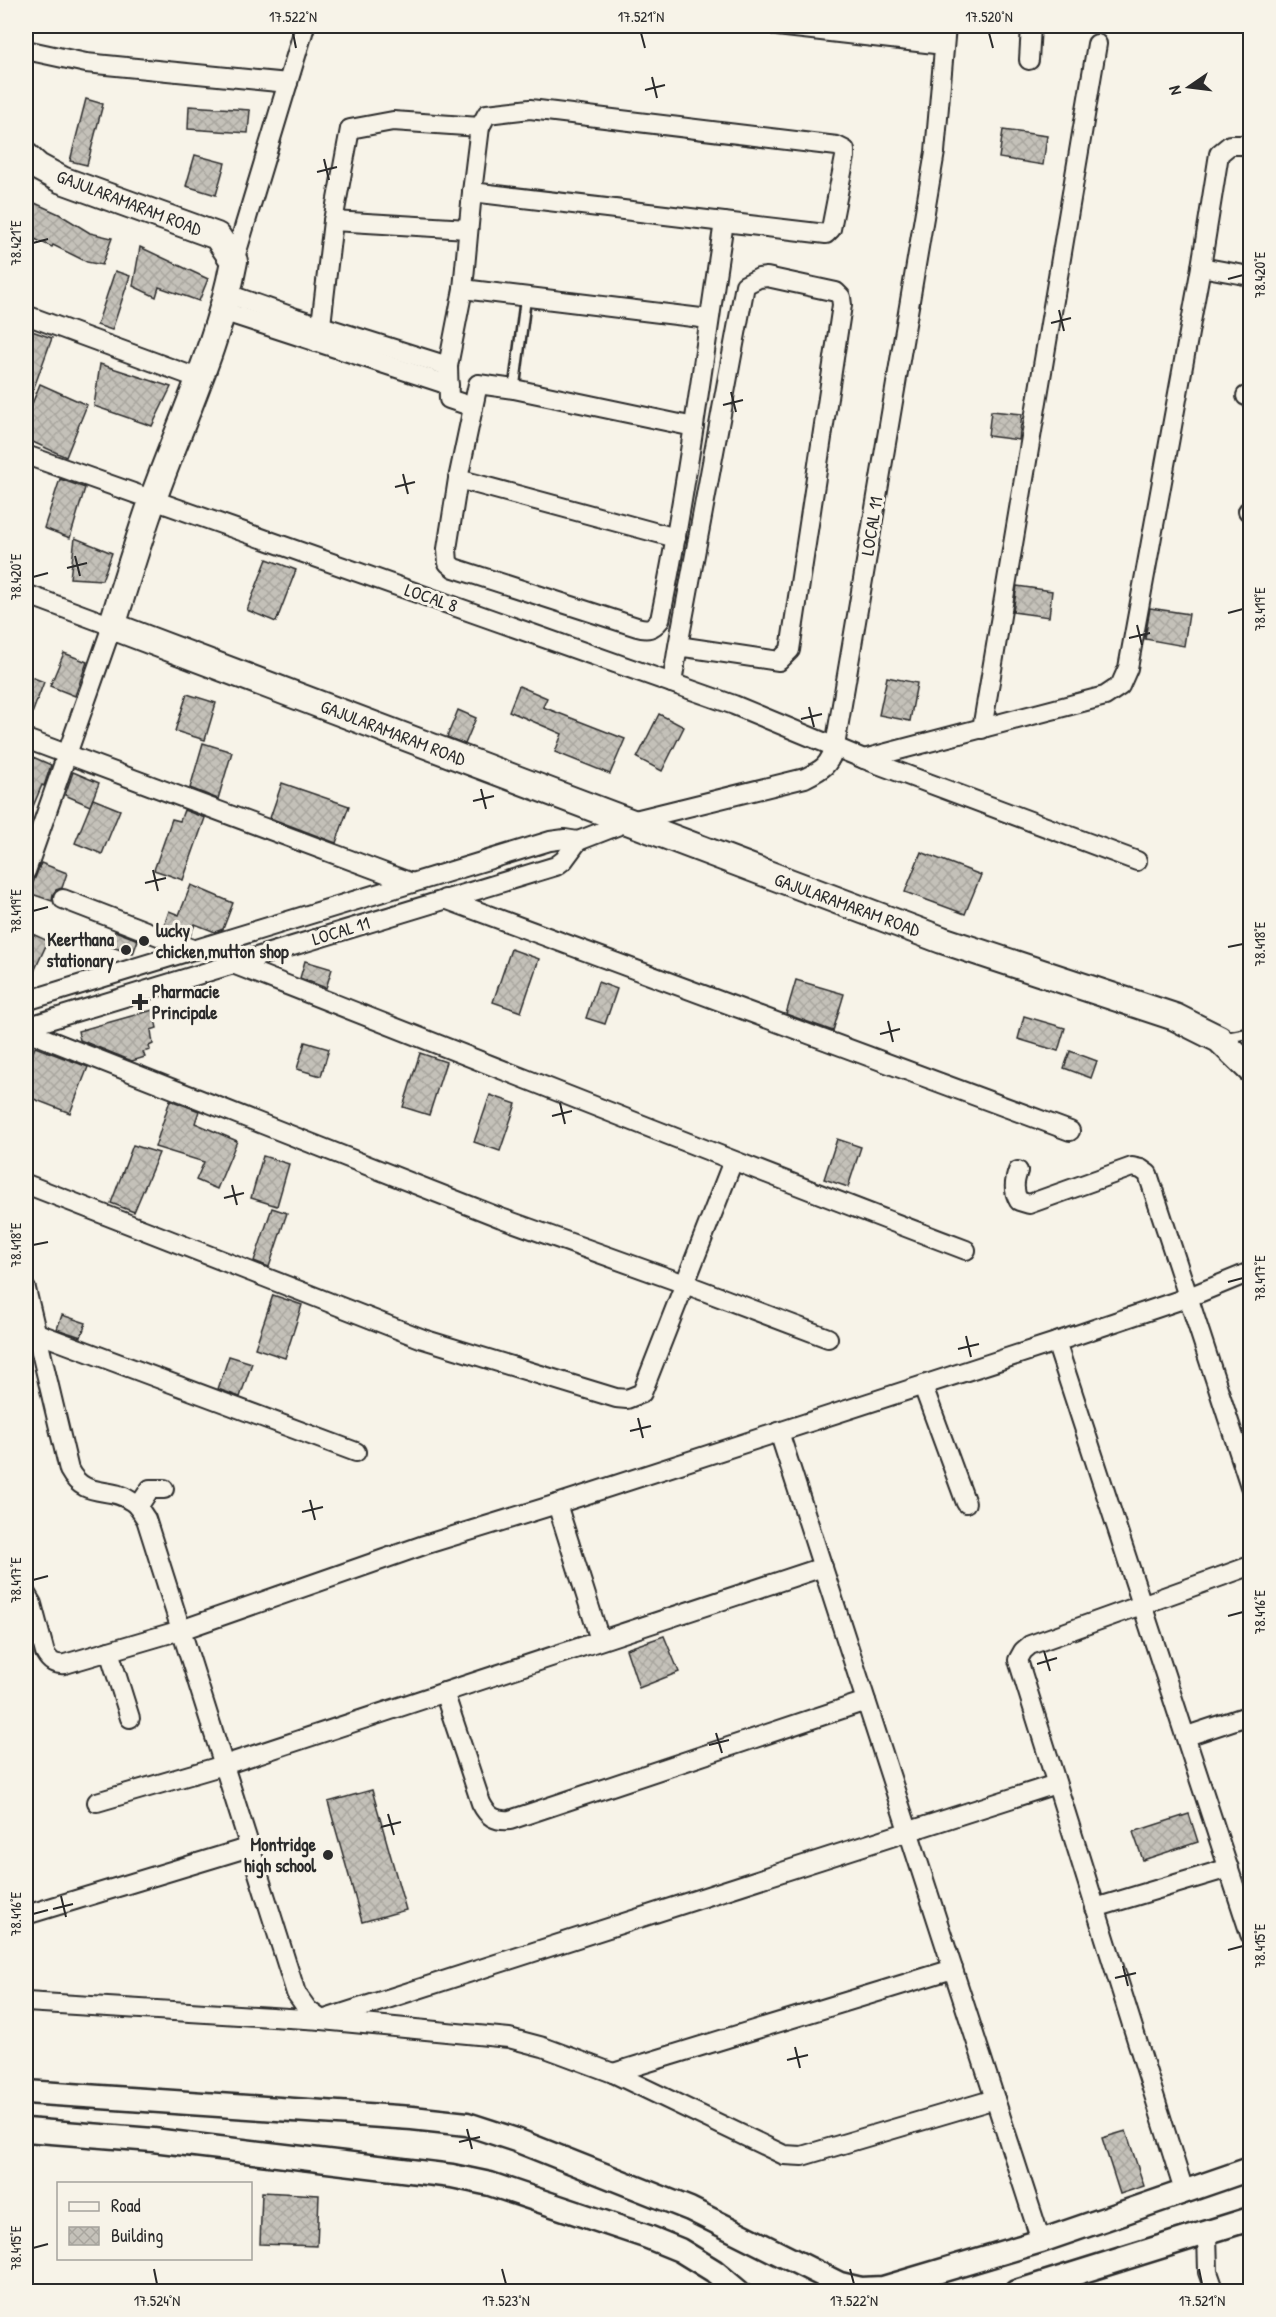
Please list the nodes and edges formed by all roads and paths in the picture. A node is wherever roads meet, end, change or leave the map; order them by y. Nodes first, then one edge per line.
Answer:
1 (305, 26) edge
2 (777, 26) edge
3 (946, 26) edge
4 (1031, 26) edge
5 (1097, 44) dead end
6 (945, 45) junction
7 (26, 50) edge
8 (1029, 60) dead end
9 (288, 83) junction
10 (480, 127) junction
11 (1251, 145) edge
12 (26, 156) edge
13 (472, 192) junction
14 (333, 221) junction
15 (724, 222) junction
16 (468, 229) junction
17 (234, 261) junction
18 (1201, 267) junction
19 (1251, 276) edge
20 (464, 289) junction
21 (526, 295) junction
22 (225, 302) junction
23 (26, 315) edge
24 (709, 319) junction
25 (318, 334) junction
26 (448, 366) junction
27 (200, 379) junction
28 (449, 385) junction
29 (514, 389) junction
30 (473, 407) junction
31 (694, 427) junction
32 (26, 455) edge
33 (458, 479) junction
34 (153, 500) junction
35 (676, 538) junction
36 (26, 594) edge
37 (112, 626) junction
38 (678, 646) junction
39 (672, 683) junction
40 (982, 729) junction
41 (26, 740) edge
42 (835, 746) junction
43 (67, 754) junction
44 (864, 759) junction
45 (627, 822) junction
46 (578, 841) junction
47 (1137, 861) dead end
48 (26, 871) edge
49 (412, 883) junction
50 (371, 895) junction
51 (63, 899) dead end
52 (445, 899) junction
53 (380, 919) junction
54 (195, 950) junction
55 (153, 962) junction
56 (233, 964) junction
57 (161, 986) junction
58 (26, 1001) edge
59 (26, 1029) edge
60 (1251, 1033) edge
61 (1219, 1039) junction
62 (1251, 1068) edge
63 (1070, 1131) dead end
64 (734, 1161) junction
65 (1018, 1171) dead end
66 (26, 1184) edge
67 (966, 1250) dead end
68 (1251, 1272) edge
69 (685, 1284) junction
70 (26, 1289) edge
71 (1189, 1297) junction
72 (37, 1333) junction
73 (828, 1338) dead end
74 (1056, 1342) junction
75 (923, 1386) junction
76 (779, 1432) junction
77 (356, 1452) dead end
78 (1251, 1486) edge
79 (164, 1489) dead end
80 (966, 1503) dead end
81 (557, 1504) junction
82 (138, 1507) junction
83 (1251, 1566) edge
84 (823, 1567) junction
85 (26, 1594) edge
86 (1142, 1604) junction
87 (181, 1630) junction
88 (600, 1641) junction
89 (108, 1651) junction
90 (444, 1692) junction
91 (866, 1701) junction
92 (1251, 1715) edge
93 (130, 1718) dead end
94 (1187, 1737) junction
95 (224, 1765) junction
96 (1056, 1784) junction
97 (97, 1802) dead end
98 (908, 1831) junction
99 (250, 1847) junction
100 (1229, 1868) junction
101 (1095, 1908) junction
102 (26, 1915) edge
103 (1251, 1934) edge
104 (953, 1969) junction
105 (26, 2002) edge
106 (322, 2020) junction
107 (613, 2073) junction
108 (26, 2092) edge
109 (995, 2099) junction
110 (26, 2130) edge
111 (1251, 2169) edge
112 (1184, 2191) junction
113 (1251, 2219) edge
114 (1207, 2233) junction
115 (1041, 2241) junction
116 (861, 2290) edge
117 (740, 2292) edge
118 (1016, 2292) edge
119 (1215, 2292) edge

1 - 9 street
2 - 6 street
3 - 6 street, LOCAL 11
4 - 8 street
5 - 40 street
6 - 42 street, LOCAL 11
7 - 9 street
9 - 17 street
10 - 13 street
10 - 14 street
10 - 15 street
11 - 18 street
12 - 17 main road, GAJULARAMARAM ROAD
13 - 15 street
13 - 16 street
14 - 16 street
14 - 25 street
15 - 24 street
16 - 20 street
17 - 22 main road
18 - 19 street
18 - 40 street
20 - 21 street
20 - 26 street
21 - 24 street
21 - 29 lane
22 - 25 street
22 - 27 main road
23 - 27 street
24 - 31 street
25 - 26 street
25 - 28 street
26 - 28 street
27 - 34 main road
28 - 30 street
29 - 30 street
29 - 31 street
30 - 33 street
31 - 35 street
32 - 34 street, LOCAL 8
33 - 35 street
33 - 35 street
34 - 37 main road
34 - 39 street, LOCAL 8
36 - 37 street
37 - 43 street
37 - 45 main road, GAJULARAMARAM ROAD
38 - 38 street
38 - 39 street
39 - 42 street, LOCAL 8
40 - 44 street
41 - 43 street
42 - 44 street, LOCAL 8
42 - 45 street, LOCAL 11
43 - 48 street
43 - 49 street
44 - 47 street, LOCAL 8
45 - 46 street, LOCAL 11
45 - 61 main road, GAJULARAMARAM ROAD
46 - 49 street, LOCAL 11
46 - 52 street, LOCAL 11
49 - 50 street, LOCAL 11
50 - 53 street
50 - 54 street, LOCAL 11
51 - 54 street
52 - 53 street, LOCAL 11
52 - 63 street
53 - 56 street, LOCAL 11
54 - 55 street, LOCAL 11
55 - 57 street
55 - 58 street, LOCAL 11
56 - 57 street, LOCAL 11
56 - 64 street
57 - 59 street, LOCAL 11
59 - 69 street
60 - 61 lane
61 - 62 main road, GAJULARAMARAM ROAD
64 - 67 street
64 - 69 street
65 - 71 street
66 - 69 street
68 - 71 street
69 - 73 street
70 - 72 street
71 - 74 street
71 - 78 street
72 - 77 street
72 - 82 street
74 - 75 street
74 - 86 street
75 - 76 street
75 - 80 street
76 - 81 street
76 - 84 street
79 - 82 street
81 - 87 street
81 - 88 street
82 - 87 street
83 - 86 street
84 - 88 street
84 - 91 street
85 - 89 street
86 - 94 street
86 - 96 street
87 - 89 street
87 - 95 street
88 - 90 street
89 - 93 street
90 - 91 street
90 - 95 street
91 - 98 street
92 - 94 street
94 - 100 street
95 - 97 street
95 - 99 street
96 - 98 street
96 - 101 street
98 - 104 street
98 - 106 street
99 - 102 street
99 - 106 street
100 - 101 street
100 - 103 street
101 - 112 street
104 - 107 street
104 - 109 street
105 - 106 street
106 - 107 street
107 - 109 street
108 - 116 street
109 - 115 street
110 - 117 street
111 - 112 street
112 - 115 street
113 - 114 street
114 - 118 street
114 - 119 street
115 - 116 street

